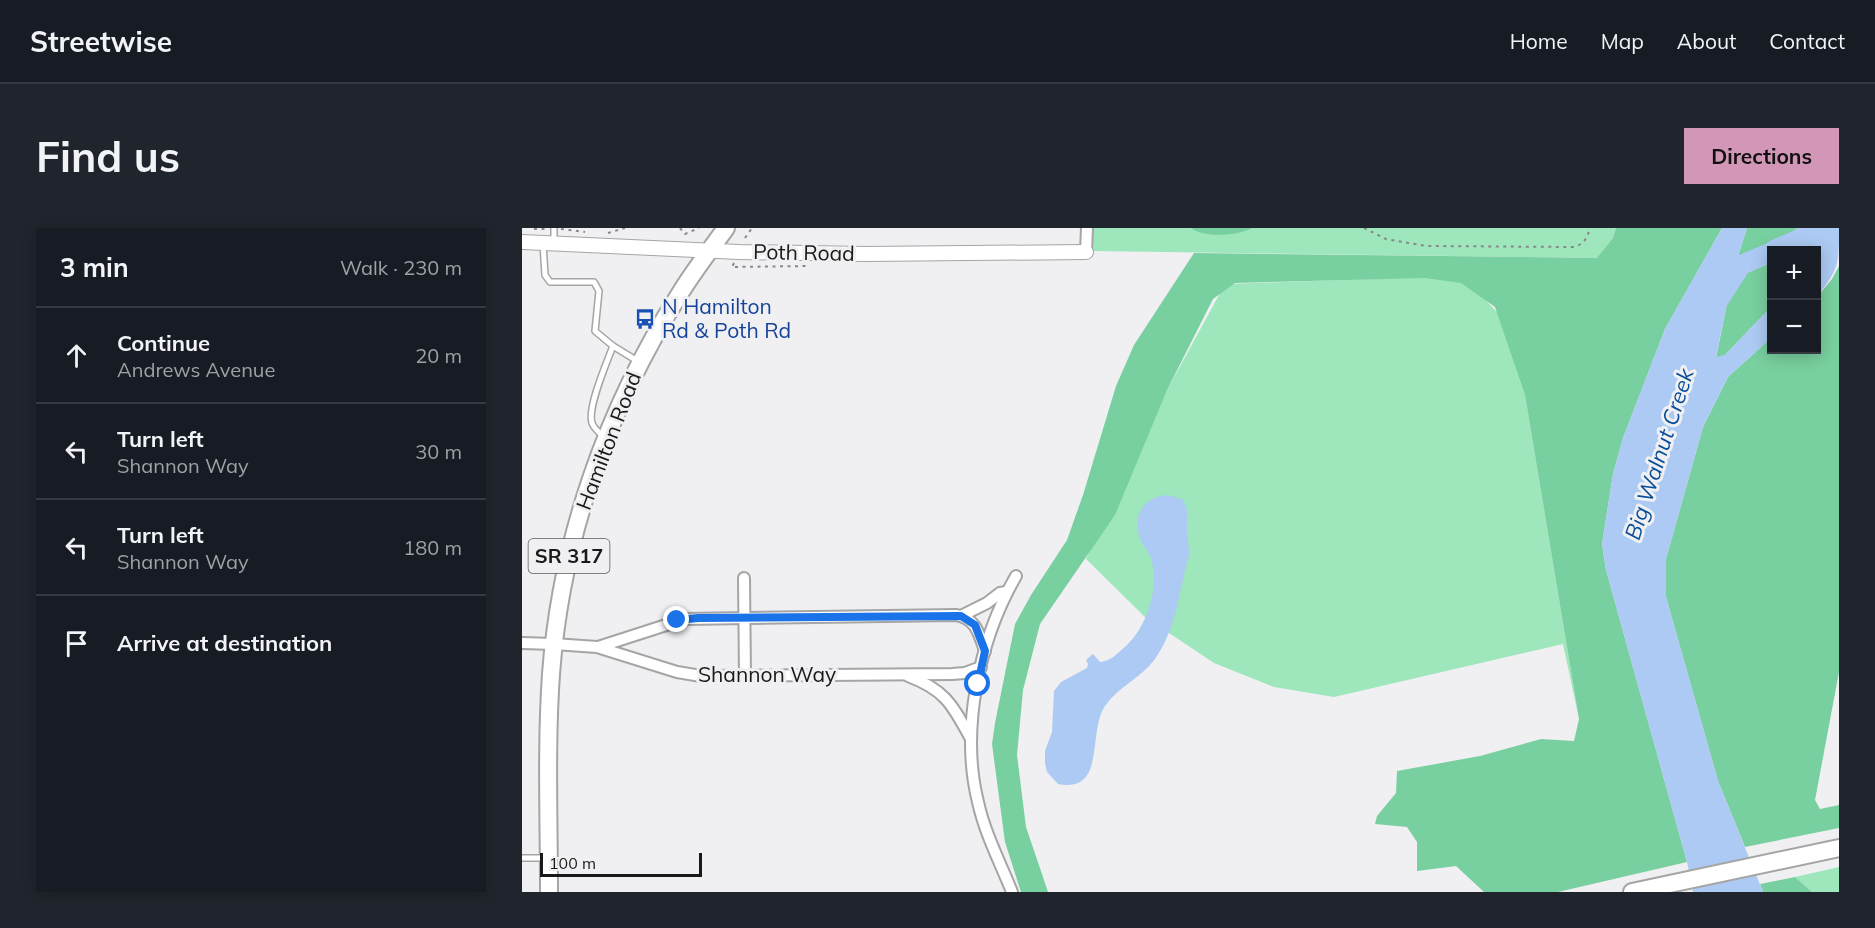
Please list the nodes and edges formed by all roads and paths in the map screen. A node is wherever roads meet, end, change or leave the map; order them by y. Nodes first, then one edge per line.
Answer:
1 (626, 228) edge
2 (680, 228) edge
3 (699, 228) edge
4 (726, 228) edge
5 (752, 228) edge
6 (1087, 228) edge
7 (1364, 228) edge
8 (1590, 228) edge
9 (589, 233) dead end
10 (606, 234) dead end
11 (551, 235) edge
12 (523, 236) edge
13 (746, 238) dead end
14 (710, 252) junction
15 (1086, 252) joint
16 (613, 346) junction
17 (640, 363) junction
18 (605, 439) junction
19 (1016, 576) dead end
20 (744, 578) dead end
21 (1006, 592) junction
22 (961, 616) junction
23 (745, 618) junction
24 (522, 643) edge
25 (554, 644) junction
26 (597, 647) junction
27 (985, 651) junction
28 (981, 667) junction
29 (905, 675) junction
30 (745, 676) junction
31 (971, 740) junction
32 (1839, 848) edge
33 (522, 858) edge
34 (549, 858) junction
35 (549, 892) edge
36 (1012, 892) edge
37 (1632, 892) edge

1 - 10 path
2 - 3 path
4 - 14 main road, Hamilton Road / SR 317
5 - 13 path
6 - 15 street
7 - 8 path
9 - 11 path
11 - 12 street, Poth Road
11 - 12 path
11 - 14 street, Poth Road
11 - 16 lane
14 - 15 street, Poth Road
14 - 17 main road, Hamilton Road / SR 317
16 - 17 lane
16 - 18 lane
17 - 18 main road, Hamilton Road / SR 317
18 - 25 main road, Hamilton Road / SR 317
19 - 21 street
20 - 23 street
21 - 22 street
21 - 27 street
22 - 23 street, Shannon Way
22 - 27 street
23 - 26 street, Shannon Way
23 - 30 street
24 - 25 street, Shannon Way
25 - 26 street, Shannon Way
25 - 34 main road, Hamilton Road / SR 317
26 - 30 street, Shannon Way
27 - 28 street
28 - 29 street, Shannon Way
28 - 31 street
29 - 30 street, Shannon Way
29 - 31 street, Shannon Way
31 - 36 street
32 - 37 main road
33 - 34 lane
34 - 35 main road, Hamilton Road / SR 317

